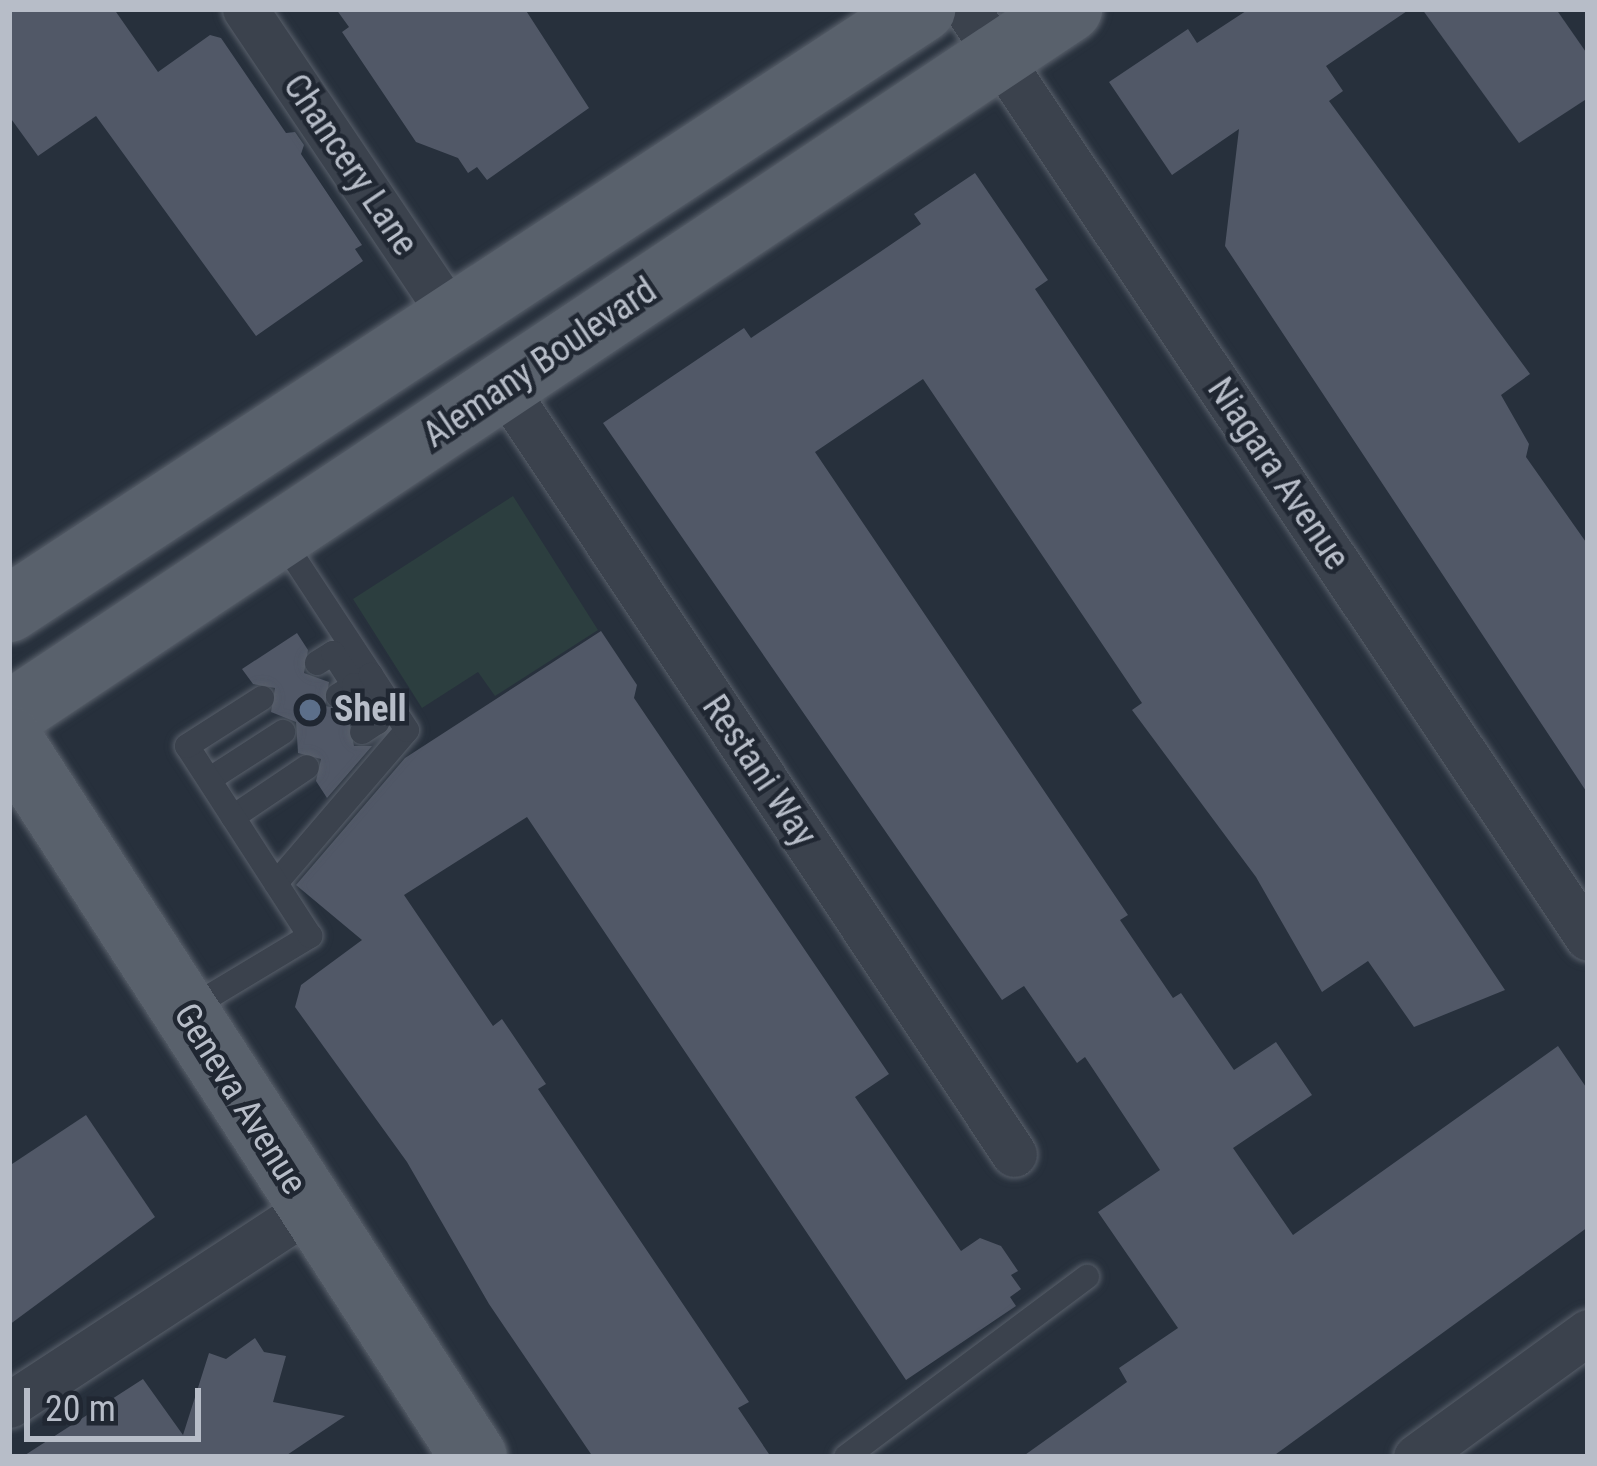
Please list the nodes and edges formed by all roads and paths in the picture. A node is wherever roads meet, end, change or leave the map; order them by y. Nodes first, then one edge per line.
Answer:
1 (245, 9) edge
2 (922, 9) edge
3 (1069, 9) edge
4 (983, 33) edge
5 (455, 321) junction
6 (504, 387) junction
7 (280, 536) junction
8 (9, 610) edge
9 (316, 663) dead end
10 (354, 686) junction
11 (262, 698) dead end
12 (9, 715) edge
13 (284, 732) dead end
14 (362, 732) dead end
15 (9, 739) edge
16 (307, 767) dead end
17 (210, 779) junction
18 (233, 817) junction
19 (276, 883) junction
20 (1588, 938) edge
21 (184, 1012) junction
22 (1014, 1154) dead end
23 (309, 1209) junction
24 (1087, 1277) dead end
25 (1588, 1332) edge
26 (9, 1405) edge
27 (474, 1457) edge
28 (846, 1457) edge
29 (1416, 1457) edge

1 - 5 street, Chancery Lane
2 - 5 main road
3 - 4 main road, Alemany Boulevard
4 - 6 main road, Alemany Boulevard
4 - 20 street, Niagara Avenue
5 - 8 main road
6 - 7 main road, Alemany Boulevard
6 - 22 street, Restani Way
7 - 10 lane
7 - 12 main road, Alemany Boulevard
9 - 10 lane
10 - 14 lane
10 - 19 lane
11 - 17 lane
13 - 17 lane
15 - 21 main road, Geneva Avenue
16 - 18 lane
17 - 18 lane
18 - 19 lane
19 - 21 lane
21 - 23 main road, Geneva Avenue
23 - 26 street
23 - 27 main road, Geneva Avenue
24 - 28 lane
25 - 29 street

